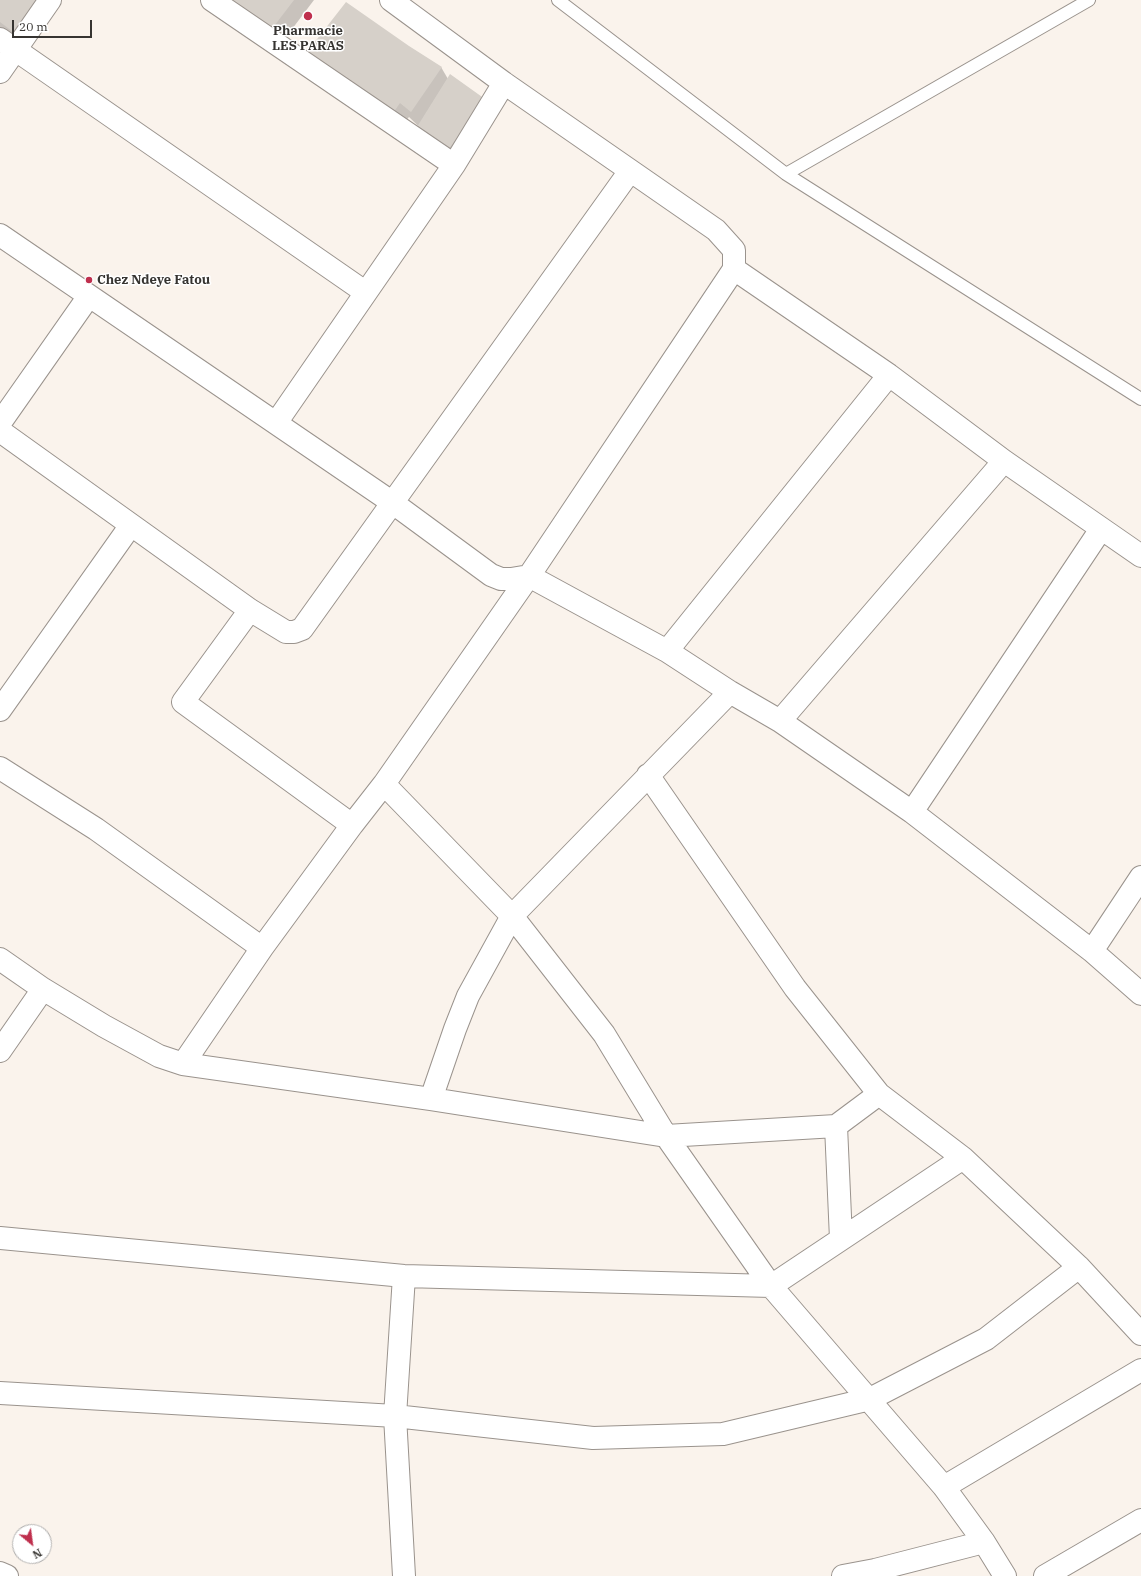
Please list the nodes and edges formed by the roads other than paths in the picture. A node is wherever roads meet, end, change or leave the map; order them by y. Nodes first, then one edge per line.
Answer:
1 (50, 0) edge
2 (212, 0) edge
3 (391, 0) edge
4 (558, 0) edge
5 (1088, 0) edge
6 (7, 44) edge
7 (0, 72) edge
8 (504, 83) junction
9 (454, 165) junction
10 (630, 171) junction
11 (786, 174) junction
12 (0, 235) edge
13 (734, 269) junction
14 (365, 292) junction
15 (89, 296) junction
16 (889, 375) junction
17 (1141, 399) edge
18 (0, 423) edge
19 (276, 423) junction
20 (0, 431) edge
21 (1004, 461) junction
22 (393, 503) junction
23 (131, 525) junction
24 (1101, 529) junction
25 (1141, 556) edge
26 (529, 576) junction
27 (250, 610) junction
28 (667, 651) junction
29 (730, 692) junction
30 (0, 710) edge
31 (780, 721) junction
32 (0, 768) edge
33 (648, 775) junction
34 (384, 784) junction
35 (912, 812) junction
36 (352, 825) junction
37 (1141, 877) edge
38 (512, 916) junction
39 (262, 948) junction
40 (1092, 951) junction
41 (0, 959) edge
42 (44, 989) junction
43 (1141, 994) edge
44 (0, 1051) edge
45 (184, 1064) junction
46 (879, 1094) junction
47 (431, 1099) junction
48 (836, 1126) junction
49 (666, 1136) junction
50 (963, 1158) junction
51 (0, 1238) edge
52 (841, 1240) junction
53 (1079, 1267) junction
54 (404, 1276) junction
55 (771, 1286) junction
56 (1141, 1334) edge
57 (1141, 1370) edge
58 (0, 1393) edge
59 (870, 1399) junction
60 (395, 1416) junction
61 (944, 1487) junction
62 (1141, 1520) edge
63 (984, 1542) junction
64 (0, 1573) edge
65 (876, 1573) edge
66 (7, 1576) edge
67 (404, 1576) edge
68 (843, 1576) edge
69 (1005, 1576) edge
70 (1045, 1576) edge

1 - 6 street
2 - 9 street
3 - 8 street
4 - 11 lane
5 - 11 lane
6 - 7 street
6 - 14 street
8 - 9 street
8 - 10 street
9 - 14 street
10 - 13 street
10 - 22 street
11 - 17 lane
12 - 15 street
13 - 16 street
13 - 26 street
14 - 19 street
15 - 18 street
15 - 19 street
16 - 21 street
16 - 28 street
19 - 22 street
20 - 23 street
21 - 24 street
21 - 31 street
22 - 26 street
22 - 27 street
23 - 27 street
23 - 30 street
24 - 25 street
24 - 35 street
26 - 28 street
26 - 34 street
27 - 36 street
28 - 29 street
29 - 31 street
29 - 33 street
31 - 35 street
32 - 39 street
33 - 38 street
33 - 46 street
34 - 36 street
34 - 38 street
35 - 40 street
36 - 39 street
37 - 40 street
38 - 47 street
38 - 49 street
39 - 45 street
40 - 43 street
41 - 42 street
42 - 44 street
42 - 45 street
45 - 47 street
46 - 48 street
46 - 50 street
47 - 49 street
48 - 49 street
48 - 52 street
49 - 55 street
50 - 52 street
50 - 53 street
51 - 54 street
52 - 55 street
53 - 56 street
53 - 59 street
54 - 55 street
54 - 60 street
55 - 59 street
57 - 61 street
58 - 60 street
59 - 60 street
59 - 61 street
60 - 67 street
61 - 63 street
62 - 70 street
63 - 65 street
63 - 69 street
64 - 66 street
65 - 68 street

